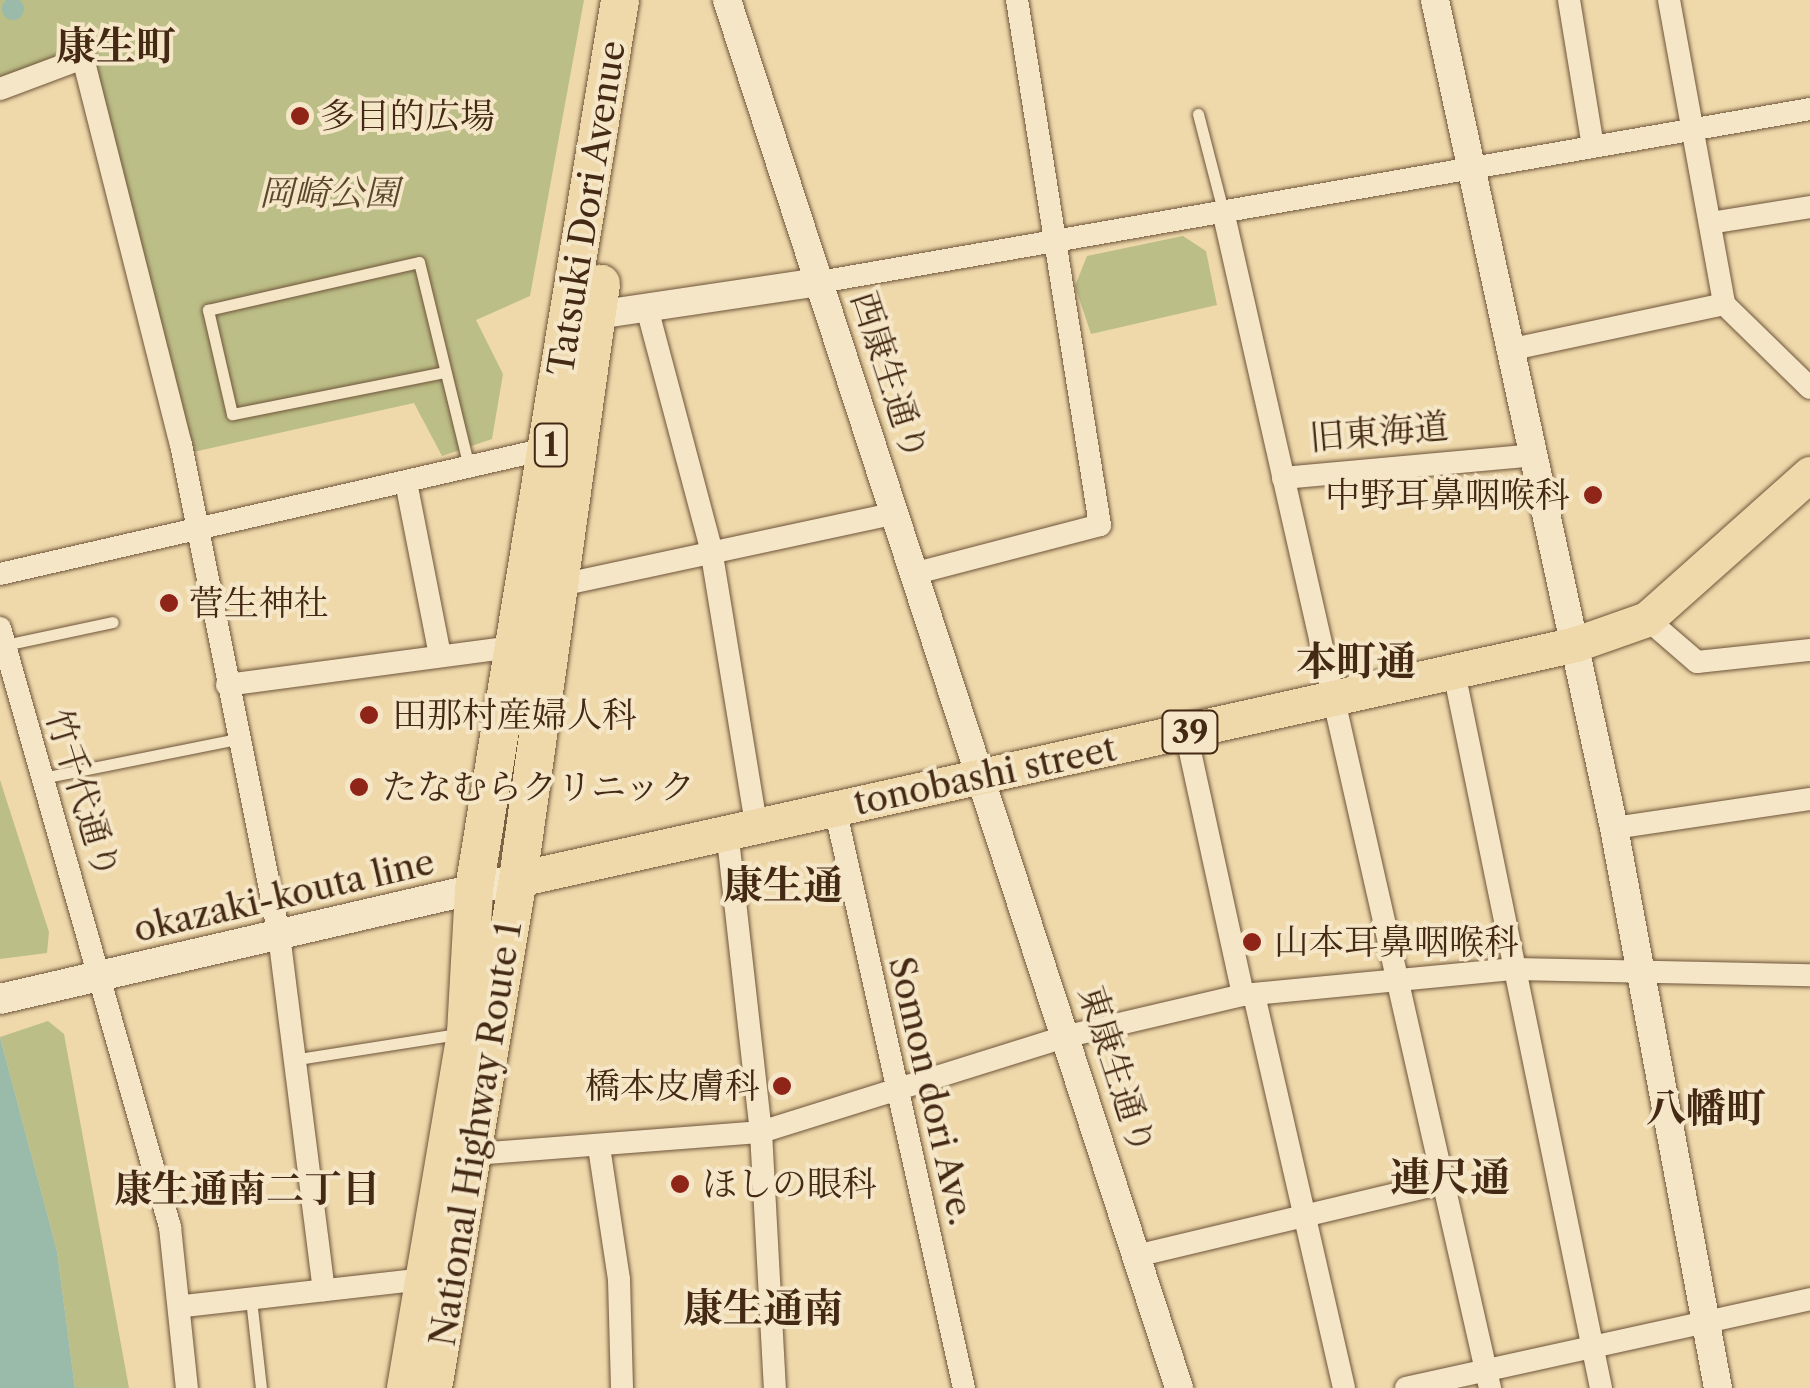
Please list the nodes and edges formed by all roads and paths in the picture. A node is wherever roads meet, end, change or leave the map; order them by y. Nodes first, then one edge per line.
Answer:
1 (620, 0) edge
2 (642, 0) edge
3 (727, 0) edge
4 (1017, 0) edge
5 (1435, 0) edge
6 (1568, 0) edge
7 (1669, 0) edge
8 (0, 89) edge
9 (1810, 109) edge
10 (1198, 114) dead end
11 (1693, 129) junction
12 (1593, 146) junction
13 (1472, 167) junction
14 (1810, 207) edge
15 (1223, 212) junction
16 (1710, 223) junction
17 (1055, 243) junction
18 (820, 282) junction
19 (1724, 304) junction
20 (647, 308) junction
21 (596, 315) junction
22 (1513, 349) junction
23 (440, 373) junction
24 (1810, 388) edge
25 (550, 448) junction
26 (1536, 455) junction
27 (470, 467) junction
28 (1810, 474) edge
29 (1283, 478) junction
30 (406, 482) junction
31 (896, 514) junction
32 (197, 531) junction
33 (711, 549) junction
34 (916, 573) junction
35 (0, 574) edge
36 (561, 584) junction
37 (1647, 619) junction
38 (114, 622) dead end
39 (2, 636) edge
40 (1576, 644) junction
41 (519, 646) junction
42 (1810, 650) edge
43 (440, 655) junction
44 (1454, 672) junction
45 (227, 685) junction
46 (1332, 699) junction
47 (1186, 733) junction
48 (237, 740) junction
49 (982, 774) junction
50 (42, 778) junction
51 (1810, 799) edge
52 (835, 808) junction
53 (741, 827) junction
54 (1614, 828) junction
55 (518, 879) junction
56 (474, 890) junction
57 (280, 935) junction
58 (1515, 969) junction
59 (1641, 969) junction
60 (1396, 975) junction
61 (102, 978) junction
62 (1809, 978) edge
63 (1248, 995) junction
64 (0, 999) edge
65 (466, 1033) junction
66 (1068, 1036) junction
67 (298, 1059) junction
68 (893, 1094) junction
69 (761, 1132) junction
70 (599, 1147) junction
71 (475, 1154) junction
72 (1443, 1183) junction
73 (1304, 1214) junction
74 (1136, 1256) junction
75 (423, 1280) junction
76 (324, 1290) junction
77 (1810, 1298) edge
78 (251, 1300) junction
79 (184, 1306) junction
80 (1706, 1322) junction
81 (1593, 1347) junction
82 (1488, 1379) edge
83 (186, 1388) edge
84 (261, 1388) edge
85 (406, 1388) edge
86 (433, 1388) edge
87 (622, 1388) edge
88 (775, 1388) edge
89 (964, 1388) edge
90 (1179, 1388) edge
91 (1344, 1388) edge
92 (1406, 1388) edge
93 (1601, 1388) edge
94 (1718, 1388) edge

1 - 25 highway, Tatsuki Dori Avenue / 1
2 - 21 highway, Tatsuki Dori Avenue / 1
3 - 18 street, 西康生通り
4 - 17 street
5 - 13 street
6 - 12 street
7 - 11 street
8 - 32 street
9 - 11 street
10 - 15 lane
11 - 12 street
11 - 16 street
12 - 13 street
13 - 15 street
13 - 22 street
14 - 16 street
15 - 17 street
15 - 29 street
16 - 19 street
17 - 18 street
17 - 34 street
18 - 20 street
18 - 31 street, 西康生通り
19 - 22 street
19 - 24 street
20 - 21 street
20 - 33 street
21 - 36 highway, Tatsuki Dori Avenue / 1
22 - 26 street
23 - 23 lane
23 - 27 lane
25 - 27 street
25 - 41 highway, Tatsuki Dori Avenue / 1
26 - 29 street, 旧東海道
26 - 40 street
27 - 30 street
28 - 37 main road, tonobashi street / 39
29 - 46 street, 旧東海道
30 - 32 street
30 - 43 street
31 - 33 street
31 - 34 street, 西康生通り
32 - 35 street
32 - 45 street
33 - 36 street
33 - 53 street
34 - 49 street, 西康生通り
36 - 55 highway, Tatsuki Dori Avenue / 1
37 - 40 main road, tonobashi street / 39
37 - 42 street
38 - 39 lane
39 - 50 street, 竹千代通り
40 - 44 main road, tonobashi street / 39
40 - 54 street
41 - 43 street
41 - 56 highway, Tatsuki Dori Avenue / 1
43 - 45 street
44 - 46 main road, tonobashi street / 39
44 - 58 street
45 - 48 street
46 - 47 main road, tonobashi street / 39
46 - 60 street, 旧東海道
47 - 49 main road, tonobashi street / 39
47 - 63 street
48 - 50 lane
48 - 57 street
49 - 52 main road, tonobashi street / 39
49 - 66 street, 東康生通り
50 - 61 street, 竹千代通り
51 - 54 street
52 - 53 main road, tonobashi street / 39
52 - 68 street, Somon dori Ave.
53 - 55 main road, tonobashi street / 39
53 - 69 street
54 - 59 street
55 - 56 main road, okazaki-kouta line
55 - 71 highway, National Highway Route 1 / 1
56 - 57 main road, okazaki-kouta line
56 - 65 highway, National Highway Route 1 / 1
57 - 61 main road, okazaki-kouta line
57 - 67 street
58 - 59 street
58 - 60 street
58 - 81 street
59 - 62 street
59 - 80 street
60 - 63 street
60 - 72 street, 旧東海道
61 - 64 main road, okazaki-kouta line
61 - 79 street, 竹千代通り
63 - 66 street
63 - 73 street
65 - 67 lane
65 - 75 highway, National Highway Route 1 / 1
66 - 68 street
66 - 74 street, 東康生通り
67 - 76 street
68 - 69 street
68 - 89 street, Somon dori Ave.
69 - 70 street
69 - 88 street
70 - 71 street
70 - 87 street
71 - 86 highway, National Highway Route 1 / 1
72 - 73 street
72 - 82 street, 旧東海道
73 - 74 street
73 - 91 street
74 - 90 street, 東康生通り
75 - 76 street
75 - 85 highway, National Highway Route 1 / 1
76 - 78 street
77 - 80 street
78 - 79 street
78 - 84 lane
79 - 83 street, 竹千代通り
80 - 81 street
80 - 94 street
81 - 82 street
81 - 93 street
82 - 92 street

